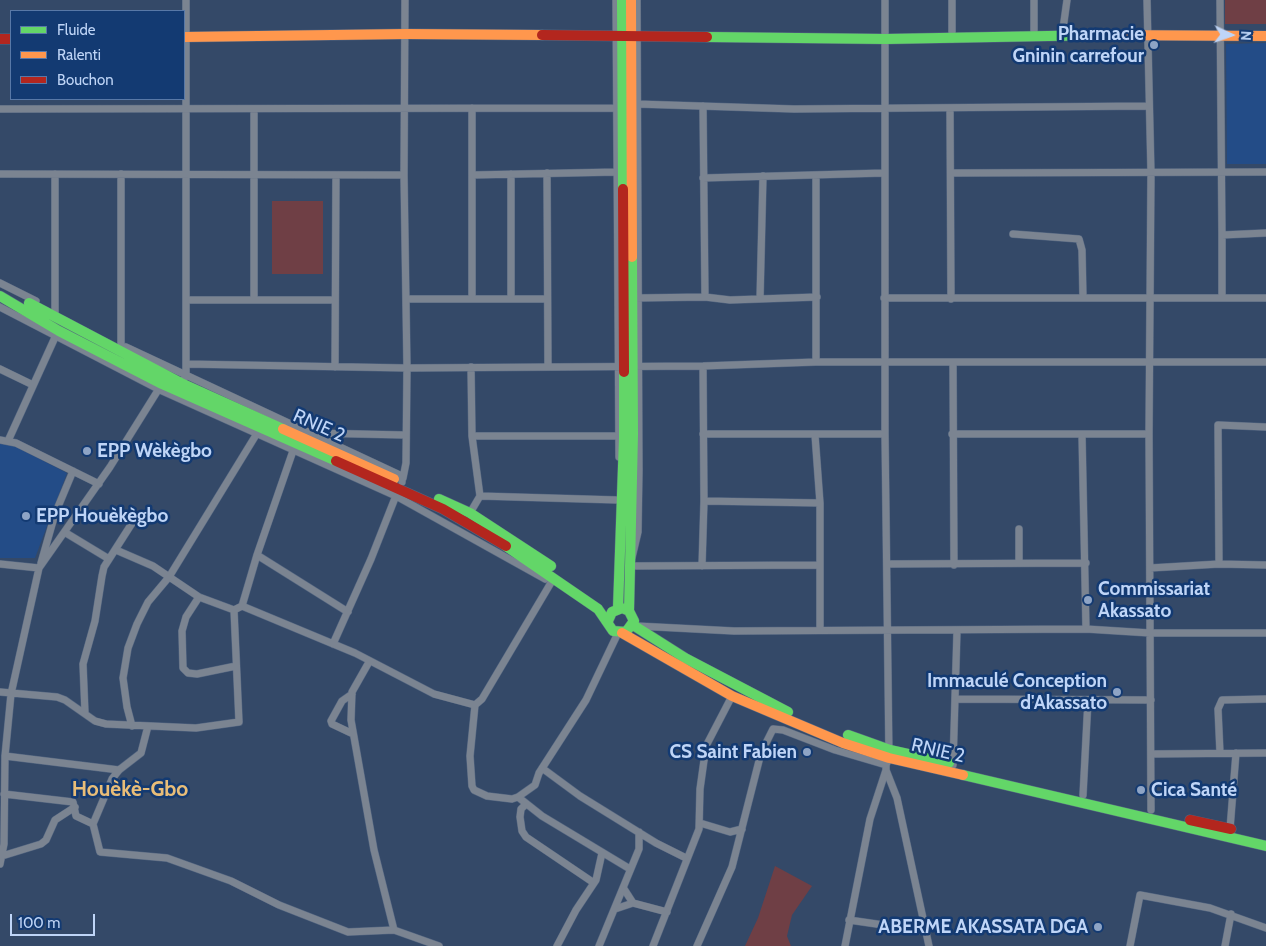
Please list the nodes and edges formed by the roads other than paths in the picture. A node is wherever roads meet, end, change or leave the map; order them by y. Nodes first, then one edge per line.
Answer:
1 (186, 0) edge
2 (405, 0) edge
3 (616, 0) edge
4 (622, 0) edge
5 (631, 0) edge
6 (637, 0) edge
7 (885, 0) edge
8 (952, 0) edge
9 (1034, 0) edge
10 (1067, 0) edge
11 (1147, 0) edge
12 (1220, 0) edge
13 (406, 34) junction
14 (1147, 34) junction
15 (626, 36) junction
16 (1034, 36) junction
17 (1062, 36) junction
18 (1220, 36) junction
19 (1266, 36) edge
20 (185, 37) edge
21 (886, 39) junction
22 (952, 39) junction
23 (638, 104) junction
24 (703, 106) junction
25 (1148, 106) junction
26 (405, 108) junction
27 (472, 108) junction
28 (616, 108) junction
29 (883, 108) junction
30 (950, 108) junction
31 (0, 109) edge
32 (254, 109) junction
33 (186, 110) junction
34 (617, 172) junction
35 (1266, 172) edge
36 (547, 173) junction
37 (884, 173) junction
38 (951, 173) junction
39 (1151, 173) junction
40 (1221, 173) junction
41 (0, 174) edge
42 (55, 174) junction
43 (120, 174) junction
44 (186, 174) junction
45 (254, 174) junction
46 (511, 174) junction
47 (336, 175) junction
48 (404, 175) junction
49 (472, 175) junction
50 (763, 176) junction
51 (816, 176) junction
52 (703, 178) junction
53 (1266, 233) edge
54 (1014, 234) dead end
55 (1222, 235) junction
56 (0, 283) edge
57 (0, 287) edge
58 (0, 296) edge
59 (705, 297) junction
60 (1150, 297) junction
61 (1222, 297) junction
62 (635, 298) junction
63 (817, 298) junction
64 (884, 298) junction
65 (1083, 298) junction
66 (1266, 298) edge
67 (407, 299) junction
68 (472, 299) junction
69 (511, 299) junction
70 (546, 299) junction
71 (760, 299) junction
72 (952, 299) junction
73 (186, 300) junction
74 (254, 300) junction
75 (334, 300) junction
76 (0, 307) edge
77 (55, 313) junction
78 (57, 334) junction
79 (121, 345) junction
80 (816, 362) junction
81 (885, 362) junction
82 (952, 362) junction
83 (1149, 362) junction
84 (1266, 362) edge
85 (186, 364) junction
86 (628, 365) junction
87 (703, 366) junction
88 (335, 367) junction
89 (471, 367) junction
90 (548, 367) junction
91 (407, 368) junction
92 (0, 369) edge
93 (184, 379) junction
94 (33, 385) junction
95 (160, 387) junction
96 (1266, 427) edge
97 (309, 433) junction
98 (703, 434) junction
99 (885, 434) junction
100 (952, 434) junction
101 (1149, 434) junction
102 (256, 435) junction
103 (405, 435) junction
104 (815, 435) junction
105 (1082, 435) junction
106 (472, 436) junction
107 (619, 436) junction
108 (4, 441) edge
109 (294, 448) junction
110 (73, 471) junction
111 (99, 484) junction
112 (400, 487) junction
113 (480, 496) junction
114 (618, 500) junction
115 (704, 501) junction
116 (820, 503) junction
117 (470, 513) junction
118 (136, 518) dead end
119 (1019, 529) dead end
120 (66, 533) junction
121 (116, 550) junction
122 (257, 555) junction
123 (109, 559) junction
124 (1019, 563) junction
125 (1086, 563) junction
126 (0, 564) edge
127 (888, 564) junction
128 (1219, 564) junction
129 (1266, 564) edge
130 (625, 565) junction
131 (820, 565) junction
132 (954, 565) junction
133 (40, 566) junction
134 (702, 566) junction
135 (1150, 568) junction
136 (169, 577) junction
137 (554, 580) junction
138 (200, 597) junction
139 (242, 606) junction
140 (616, 609) junction
141 (234, 610) junction
142 (629, 611) junction
143 (348, 612) junction
144 (608, 621) junction
145 (633, 625) junction
146 (820, 629) junction
147 (1086, 629) junction
148 (886, 631) junction
149 (958, 631) junction
150 (620, 633) junction
151 (1150, 633) junction
152 (1266, 633) edge
153 (333, 644) junction
154 (369, 662) junction
155 (236, 666) junction
156 (0, 692) edge
157 (11, 694) junction
158 (352, 694) junction
159 (732, 696) junction
160 (956, 700) junction
161 (1088, 700) junction
162 (1151, 700) junction
163 (1266, 700) edge
164 (475, 705) junction
165 (85, 713) junction
166 (132, 726) junction
167 (148, 726) junction
168 (352, 733) junction
169 (3, 738) edge
170 (1220, 753) junction
171 (1236, 753) junction
172 (1266, 753) edge
173 (1151, 754) junction
174 (5, 756) junction
175 (888, 760) junction
176 (953, 765) junction
177 (542, 768) junction
178 (119, 770) junction
179 (2, 790) edge
180 (1083, 795) junction
181 (518, 798) junction
182 (526, 804) junction
183 (75, 806) junction
184 (1151, 810) junction
185 (700, 823) junction
186 (93, 824) junction
187 (1230, 829) junction
188 (742, 830) junction
189 (640, 832) junction
190 (1266, 839) edge
191 (656, 843) junction
192 (2, 844) edge
193 (640, 846) junction
194 (1266, 846) edge
195 (602, 853) junction
196 (2, 856) junction
197 (686, 858) junction
198 (0, 864) edge
199 (630, 869) junction
200 (594, 883) junction
201 (624, 889) junction
202 (633, 903) junction
203 (615, 909) junction
204 (667, 912) junction
205 (1231, 914) junction
206 (849, 920) junction
207 (1266, 928) edge
208 (394, 930) junction
209 (925, 931) junction
210 (439, 946) edge
211 (557, 946) edge
212 (599, 946) edge
213 (653, 946) edge
214 (697, 946) edge
215 (844, 946) edge
216 (929, 946) edge
217 (1130, 946) edge
218 (1225, 946) edge

1 - 20 street
2 - 13 street
3 - 15 street
4 - 15 main road
5 - 15 main road
6 - 15 street
7 - 21 street
8 - 22 street
9 - 16 street
10 - 17 street
11 - 14 street
12 - 18 street
13 - 15 main road
13 - 20 main road
13 - 26 street
14 - 17 main road
14 - 18 main road
14 - 25 street
15 - 21 main road
15 - 23 street
15 - 28 street
15 - 62 main road
15 - 86 main road
16 - 17 main road
16 - 22 main road
18 - 19 main road
18 - 40 street
20 - 33 street
21 - 22 main road
21 - 29 street
23 - 24 street
23 - 62 street
24 - 29 street
24 - 52 street
25 - 30 street
25 - 39 street
26 - 27 street
26 - 32 street
26 - 48 street
27 - 28 street
27 - 49 street
28 - 34 street
29 - 30 street
29 - 37 street
30 - 38 street
31 - 33 street
32 - 33 street
32 - 45 street
33 - 44 street
34 - 36 street
34 - 86 street
35 - 40 street
36 - 46 street
36 - 70 street
37 - 51 street
37 - 64 street
38 - 39 street
38 - 72 street
39 - 40 street
39 - 60 street
40 - 55 street
41 - 42 street
42 - 43 street
42 - 77 street
43 - 44 street
43 - 79 street
44 - 45 street
44 - 73 street
45 - 47 street
45 - 74 street
46 - 49 street
46 - 69 street
47 - 48 street
47 - 75 street
48 - 67 street
49 - 68 street
50 - 51 street
50 - 52 street
50 - 71 street
51 - 63 street
52 - 59 street
53 - 55 street
54 - 65 street
55 - 61 street
56 - 77 street
57 - 77 main road, RNIE 2 / RNIE 2
58 - 78 main road, RNIE 2 / RNIE 2
59 - 62 street
59 - 71 street
60 - 61 street
60 - 65 street
60 - 83 street
61 - 66 street
62 - 86 main road
63 - 71 street
63 - 80 street
64 - 72 street
64 - 81 street
65 - 72 street
67 - 68 street
67 - 91 street
68 - 69 street
69 - 70 street
70 - 90 street
73 - 74 street
73 - 85 street
74 - 75 street
75 - 88 street
76 - 78 street
77 - 79 street
77 - 93 main road, RNIE 2 / RNIE 2
78 - 94 street
78 - 95 main road, RNIE 2 / RNIE 2
79 - 93 street
80 - 81 street
80 - 87 street
81 - 82 street
81 - 99 street
82 - 83 street
82 - 100 street
83 - 84 street
83 - 101 street
85 - 88 street
85 - 93 street
86 - 87 street
86 - 90 street
86 - 107 street
86 - 130 main road
86 - 130 street
87 - 98 street
88 - 91 street
89 - 90 street
89 - 91 street
89 - 106 street
91 - 103 street
92 - 94 street
93 - 97 street
93 - 112 main road, RNIE 2 / RNIE 2
94 - 108 street
95 - 102 street
95 - 109 main road, RNIE 2 / RNIE 2
95 - 111 street
96 - 128 street
97 - 103 street
97 - 112 street
98 - 104 street
98 - 115 street
99 - 104 street
99 - 127 street
100 - 105 street
100 - 132 street
101 - 105 street
101 - 135 street
102 - 109 street
102 - 136 street
103 - 112 street
104 - 116 street
105 - 125 street
106 - 107 street
106 - 113 street
107 - 114 street
108 - 110 street
109 - 112 main road, RNIE 2 / RNIE 2
109 - 122 street
110 - 111 street
110 - 133 street
111 - 120 street
112 - 117 main road, RNIE 2 / RNIE 2
112 - 137 main road, RNIE 2 / RNIE 2
112 - 143 street
113 - 114 street
113 - 117 street
114 - 130 street
115 - 116 street
115 - 134 street
116 - 131 street
117 - 140 main road, RNIE 2 / RNIE 2
118 - 121 street
119 - 124 street
120 - 123 street
120 - 133 street
121 - 123 street
121 - 136 street
122 - 139 street
122 - 143 street
123 - 165 street
124 - 125 street
124 - 132 street
125 - 147 street
126 - 133 street
127 - 132 street
127 - 148 street
128 - 129 street
128 - 135 street
130 - 134 street
130 - 140 main road
130 - 142 main road
131 - 134 street
131 - 146 street
133 - 157 street
135 - 151 street
136 - 138 street
136 - 166 street
137 - 144 main road, RNIE 2 / RNIE 2
137 - 164 street
138 - 141 street
138 - 155 street
139 - 141 street
139 - 153 street
140 - 142 main road, RNIE 2 / RNIE 2
140 - 144 main road
141 - 155 street
142 - 145 main road
143 - 153 street
144 - 150 main road, RNIE 2 / RNIE 2
145 - 146 street
145 - 150 main road
145 - 175 main road, RNIE 2 / RNIE 2
146 - 148 street
147 - 149 street
147 - 151 street
148 - 149 street
148 - 175 street
149 - 160 street
150 - 159 main road, RNIE 2 / RNIE 2
150 - 177 street
151 - 152 street
151 - 162 street
153 - 154 street
154 - 158 street
154 - 164 street
155 - 167 street
156 - 157 street
157 - 165 street
157 - 169 street
158 - 168 street
158 - 168 street
159 - 175 main road, RNIE 2 / RNIE 2
159 - 185 street
160 - 161 street
160 - 176 street
161 - 162 street
161 - 180 street
162 - 173 street
163 - 170 street
164 - 181 street
165 - 166 street
166 - 167 street
167 - 178 street
168 - 208 street
169 - 174 street
170 - 171 street
170 - 173 street
171 - 172 street
171 - 187 street
173 - 184 street
174 - 178 street
174 - 179 street
175 - 176 main road, RNIE 2 / RNIE 2
175 - 188 street
175 - 194 main road, RNIE 2 / RNIE 2
175 - 206 street
175 - 209 street
176 - 180 main road, RNIE 2 / RNIE 2
177 - 181 street
177 - 189 street
178 - 186 street
179 - 183 street
179 - 192 street
180 - 184 main road, RNIE 2 / RNIE 2
181 - 182 street
182 - 195 street
182 - 200 street
183 - 186 street
183 - 196 street
184 - 187 main road, RNIE 2 / RNIE 2
185 - 188 street
185 - 197 street
186 - 208 street
187 - 190 main road, RNIE 2 / RNIE 2
188 - 214 street
189 - 191 street
189 - 193 street
191 - 193 street
191 - 197 street
192 - 196 street
193 - 199 street
195 - 199 street
195 - 200 street
196 - 198 street
197 - 204 street
199 - 201 street
200 - 211 street
201 - 202 street
201 - 203 street
202 - 203 street
202 - 204 street
203 - 212 street
204 - 213 street
205 - 207 street
205 - 217 street
205 - 218 street
206 - 209 street
206 - 215 street
208 - 210 street
209 - 216 street

